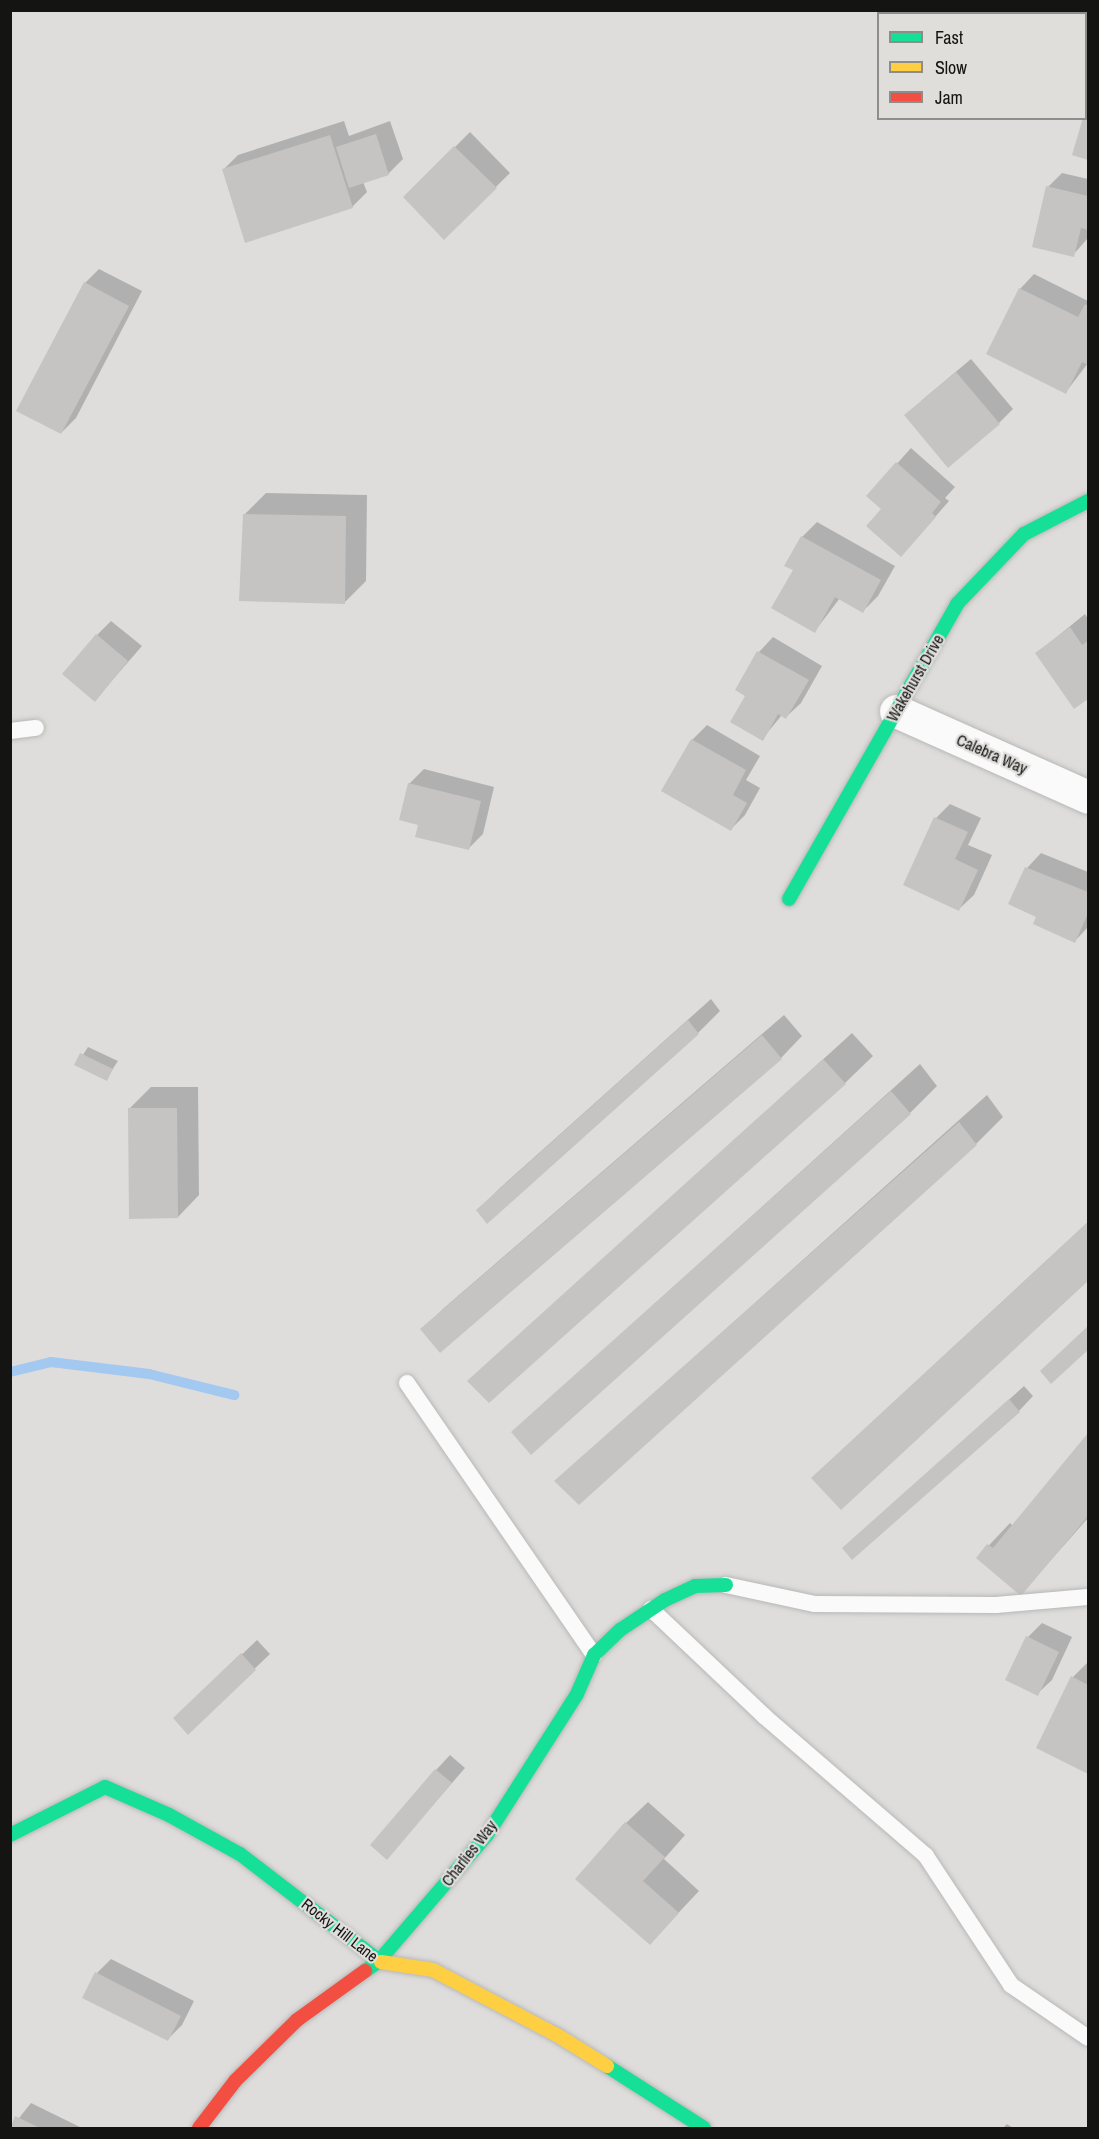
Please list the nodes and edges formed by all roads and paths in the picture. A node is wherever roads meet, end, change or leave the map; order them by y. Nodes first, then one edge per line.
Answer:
1 (1089, 501) edge
2 (896, 711) junction
3 (36, 728) dead end
4 (10, 732) edge
5 (1089, 797) edge
6 (789, 899) dead end
7 (406, 1383) dead end
8 (726, 1585) joint
9 (1089, 1598) edge
10 (651, 1609) junction
11 (594, 1655) junction
12 (10, 1835) edge
13 (378, 1962) junction
14 (1089, 2038) edge
15 (199, 2128) edge
16 (704, 2128) edge

1 - 2 street, Wakehurst Drive
2 - 5 street, Calebra Way
2 - 6 street, Wakehurst Drive
3 - 4 lane
7 - 11 lane
8 - 9 lane
8 - 10 street, Charlies Way
10 - 11 street, Charlies Way
10 - 14 lane
11 - 13 street, Charlies Way
12 - 13 street, Rocky Hill Lane
13 - 15 street, Charlies Way
13 - 16 street, Rocky Hill Lane

